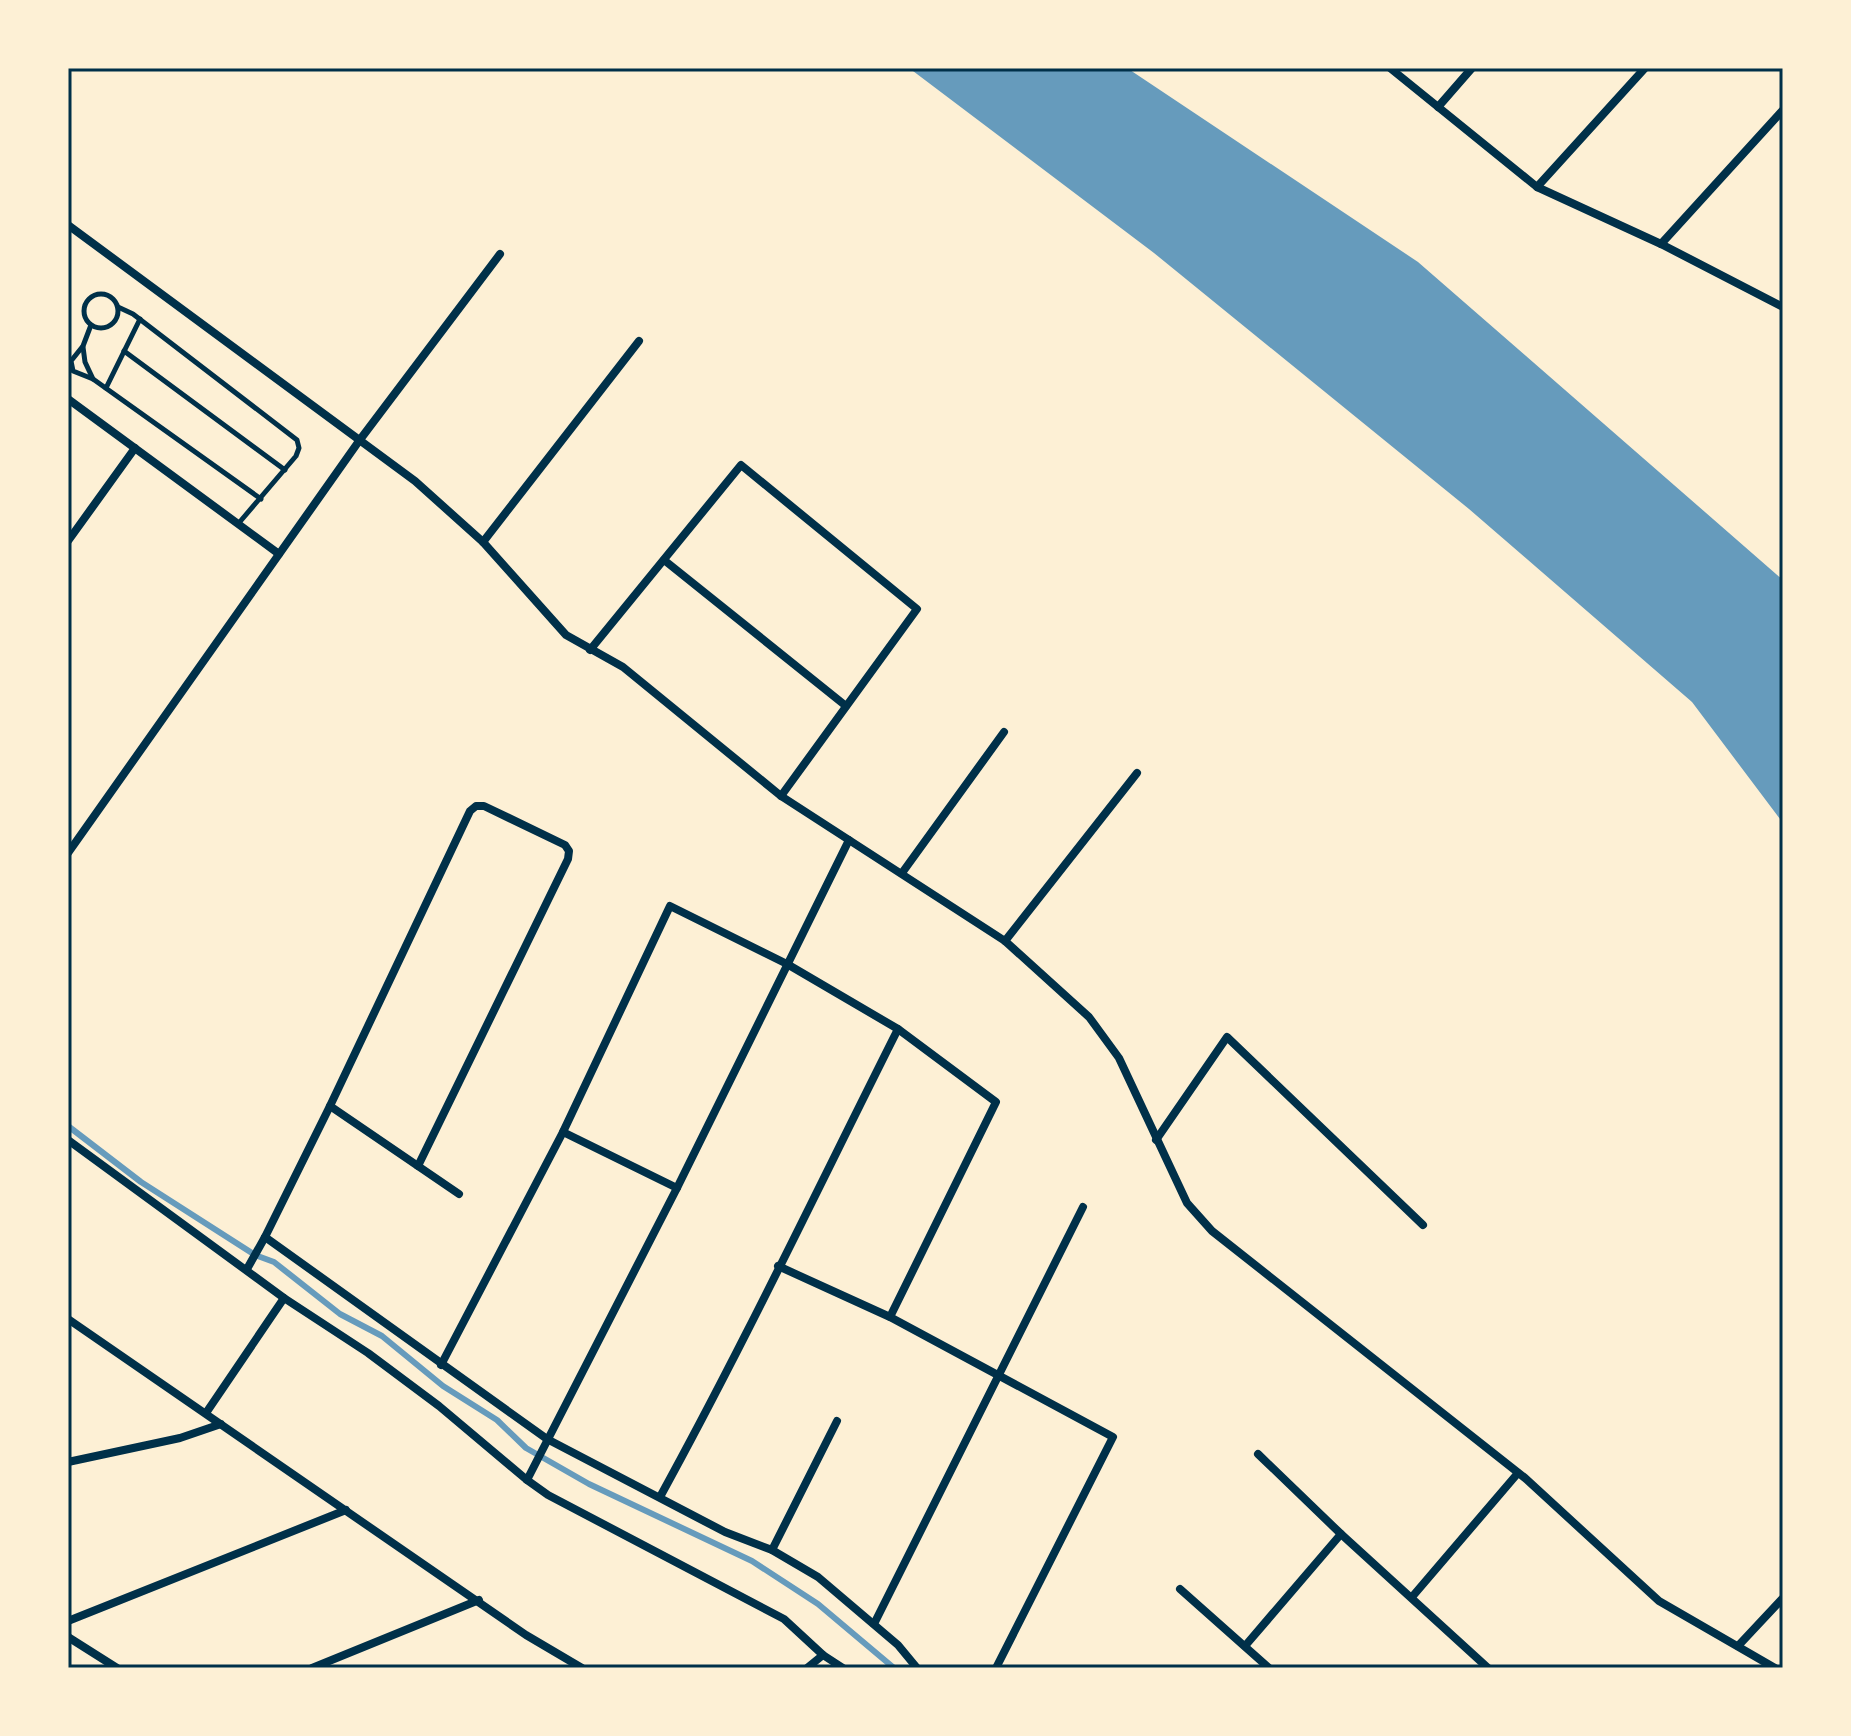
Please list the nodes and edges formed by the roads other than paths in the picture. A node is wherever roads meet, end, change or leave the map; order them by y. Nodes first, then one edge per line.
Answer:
1 (1390, 68) edge
2 (1472, 68) edge
3 (1645, 68) edge
4 (1438, 107) junction
5 (1783, 110) edge
6 (1537, 187) junction
7 (68, 225) edge
8 (1661, 244) junction
9 (500, 254) dead end
10 (118, 307) junction
11 (1783, 307) edge
12 (140, 319) junction
13 (91, 325) junction
14 (639, 341) dead end
15 (83, 346) junction
16 (124, 351) junction
17 (93, 379) junction
18 (106, 388) junction
19 (68, 399) edge
20 (359, 441) junction
21 (135, 448) junction
22 (285, 470) junction
23 (261, 499) junction
24 (238, 524) junction
25 (68, 541) edge
26 (483, 542) junction
27 (279, 554) junction
28 (664, 560) junction
29 (590, 650) junction
30 (846, 706) junction
31 (1004, 732) dead end
32 (1137, 773) dead end
33 (781, 796) junction
34 (849, 840) junction
35 (68, 853) edge
36 (902, 873) junction
37 (1005, 941) junction
38 (787, 964) junction
39 (898, 1029) junction
40 (330, 1106) junction
41 (563, 1132) junction
42 (68, 1140) edge
43 (1156, 1140) junction
44 (418, 1166) junction
45 (677, 1188) junction
46 (459, 1194) dead end
47 (1083, 1207) dead end
48 (1423, 1225) dead end
49 (265, 1237) junction
50 (778, 1266) junction
51 (247, 1269) junction
52 (284, 1298) junction
53 (890, 1317) junction
54 (69, 1320) edge
55 (441, 1365) junction
56 (999, 1374) junction
57 (206, 1413) junction
58 (837, 1421) dead end
59 (221, 1424) junction
60 (547, 1439) junction
61 (1258, 1454) dead end
62 (68, 1462) edge
63 (1518, 1473) junction
64 (527, 1480) junction
65 (660, 1497) junction
66 (346, 1510) junction
67 (1341, 1534) junction
68 (772, 1550) junction
69 (1180, 1589) dead end
70 (1412, 1597) junction
71 (1783, 1598) edge
72 (479, 1600) junction
73 (68, 1621) edge
74 (874, 1624) junction
75 (68, 1637) edge
76 (1245, 1646) junction
77 (1738, 1646) junction
78 (823, 1655) junction
79 (1484, 1667) edge
80 (117, 1668) edge
81 (312, 1668) edge
82 (582, 1668) edge
83 (807, 1668) edge
84 (843, 1668) edge
85 (917, 1668) edge
86 (996, 1668) edge
87 (1269, 1668) edge
88 (1775, 1668) edge

1 - 4 street
2 - 4 street
3 - 6 street
4 - 6 street
5 - 8 street
6 - 8 street
7 - 20 street
8 - 11 street
9 - 20 street
10 - 12 lane
10 - 13 lane
10 - 13 lane
12 - 16 lane
12 - 22 lane
13 - 15 lane
14 - 26 street
15 - 17 lane
15 - 17 lane
16 - 18 lane
16 - 22 lane
17 - 18 lane
18 - 23 lane
19 - 21 street
20 - 26 street
20 - 27 street
21 - 24 street
21 - 25 street
22 - 23 lane
23 - 24 lane
24 - 27 street
26 - 29 street
27 - 35 street
28 - 29 street
28 - 30 street
28 - 30 street
29 - 33 street
30 - 33 street
31 - 36 street
32 - 37 street
33 - 34 street
34 - 36 street
34 - 38 street
36 - 37 street
37 - 43 street
38 - 39 street
38 - 41 street
38 - 45 street
39 - 50 street
39 - 53 street
40 - 44 street
40 - 44 street
40 - 49 street
41 - 45 street
41 - 55 street
42 - 51 street
43 - 48 street
43 - 63 street
44 - 46 street
45 - 60 street
47 - 56 street
49 - 51 street
49 - 55 street
50 - 53 street
50 - 65 street
51 - 52 street
52 - 57 street
52 - 64 street
53 - 56 street
54 - 57 street
55 - 60 street
56 - 74 street
56 - 86 street
57 - 59 street
58 - 68 street
59 - 62 street
59 - 66 street
60 - 64 street
60 - 65 street
61 - 67 street
63 - 70 street
63 - 77 street
64 - 78 street
65 - 68 street
66 - 72 street
66 - 73 street
67 - 70 street
67 - 76 street
68 - 74 street
69 - 76 street
70 - 79 street
71 - 77 street
72 - 81 street
72 - 82 street
74 - 85 street
75 - 80 street
76 - 87 street
77 - 88 street
78 - 83 street
78 - 84 street

